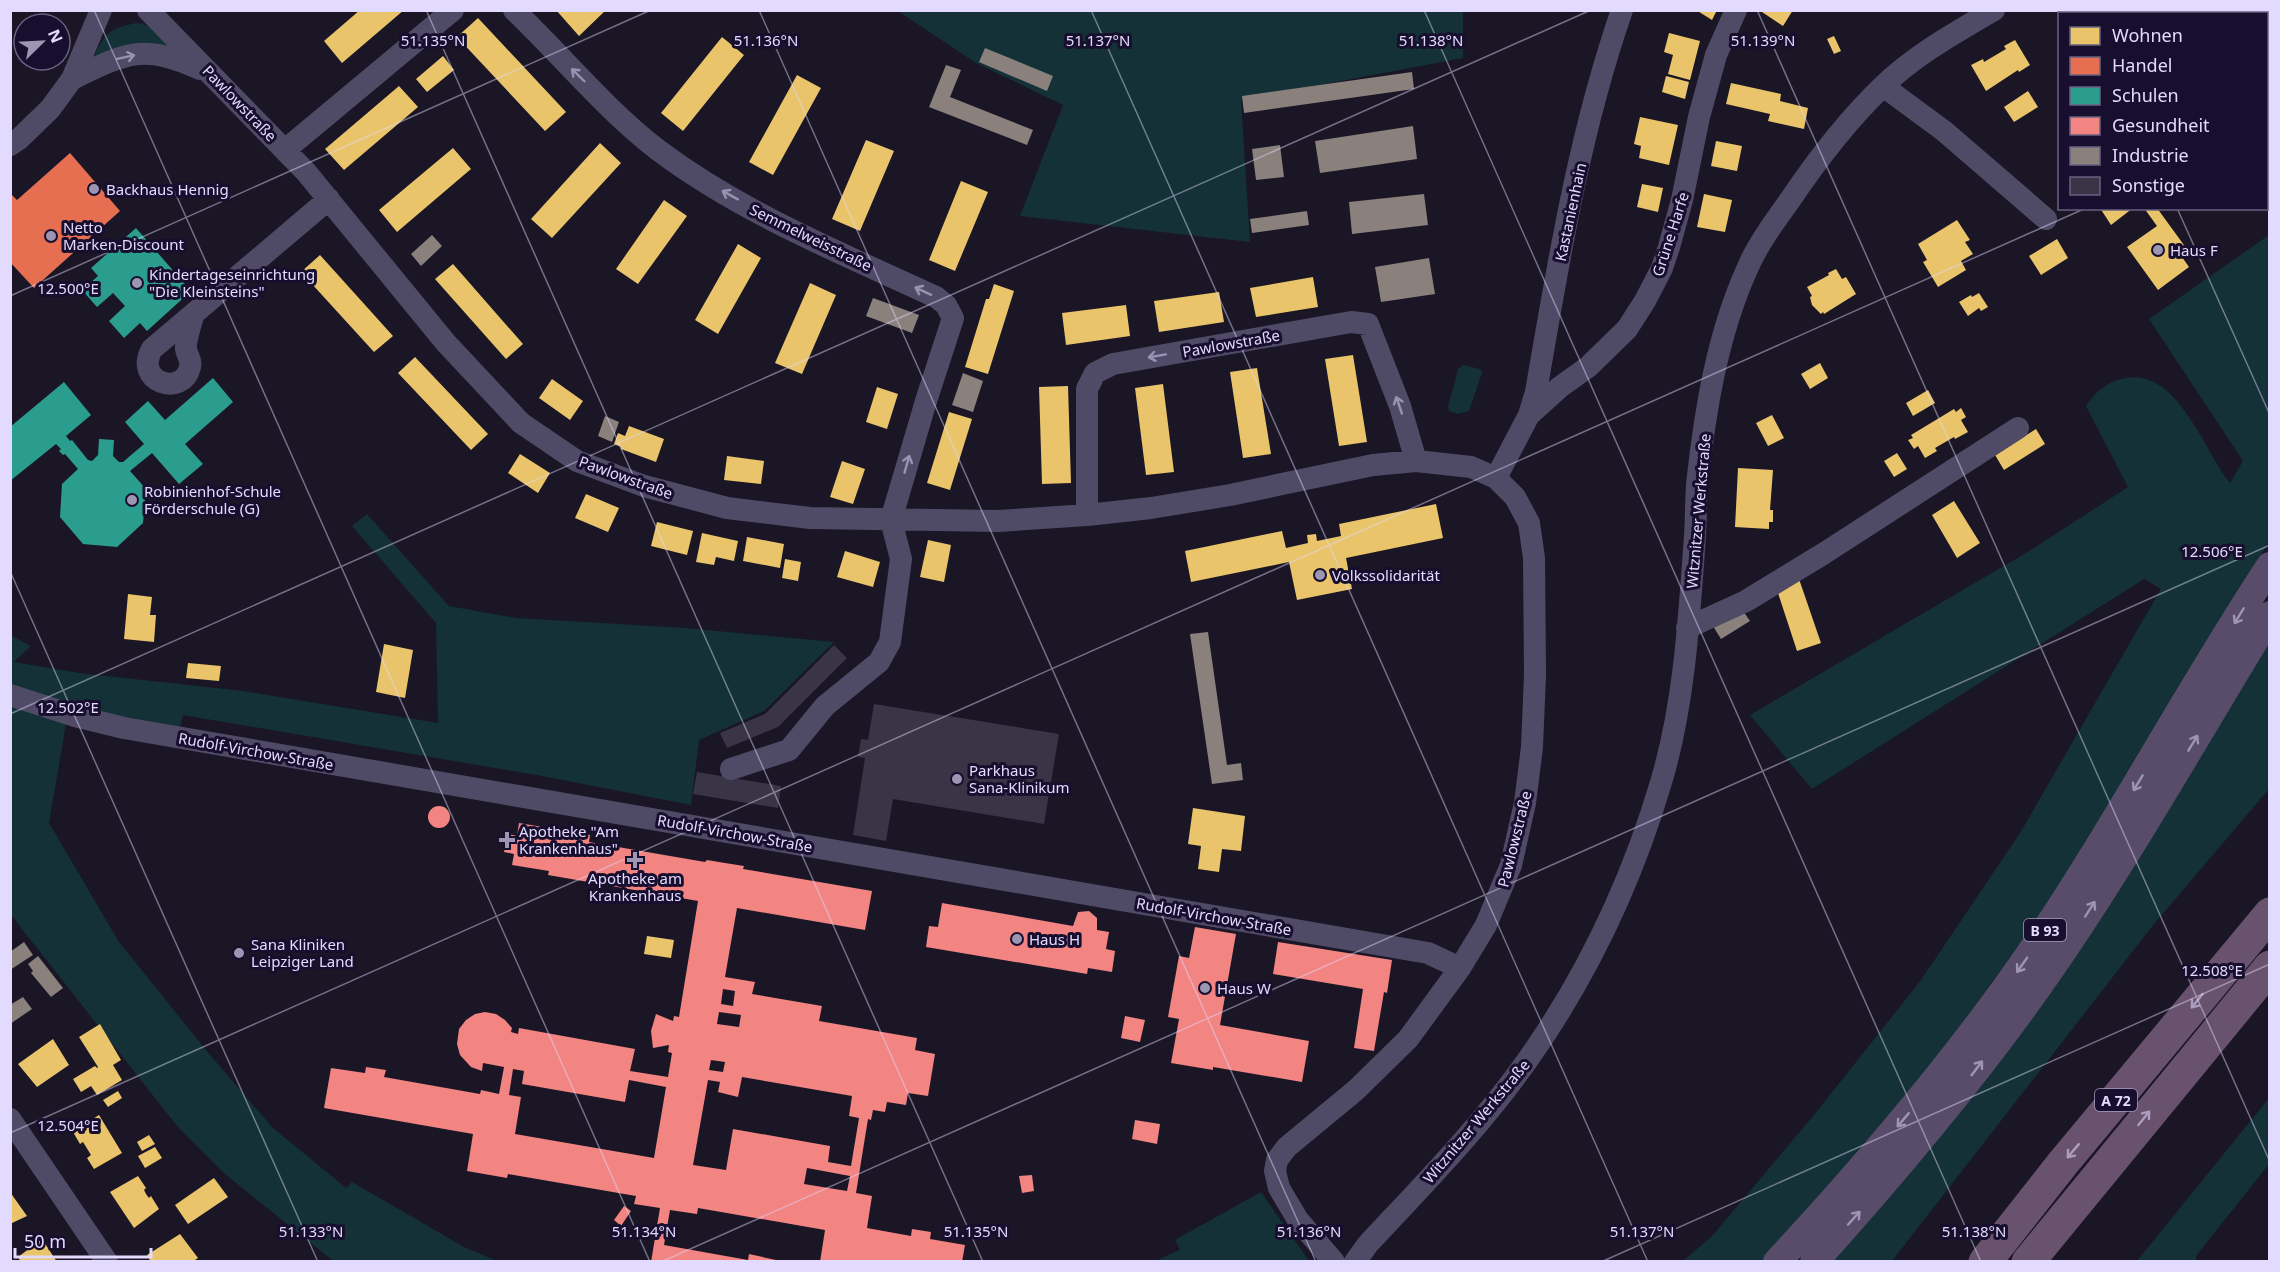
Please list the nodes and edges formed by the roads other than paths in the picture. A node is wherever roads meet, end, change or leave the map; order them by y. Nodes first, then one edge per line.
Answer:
1 (101, 10) edge
2 (148, 10) edge
3 (453, 10) edge
4 (514, 10) edge
5 (1622, 10) edge
6 (1736, 10) edge
7 (1994, 10) edge
8 (210, 73) junction
9 (72, 79) junction
10 (1883, 86) junction
11 (10, 145) edge
12 (285, 150) junction
13 (329, 199) junction
14 (2046, 219) dead end
15 (193, 316) dead end
16 (1529, 415) junction
17 (2018, 428) dead end
18 (1416, 460) junction
19 (1496, 478) junction
20 (1087, 515) junction
21 (891, 520) junction
22 (2270, 566) edge
23 (2270, 615) edge
24 (1688, 628) junction
25 (10, 695) edge
26 (731, 769) dead end
27 (2270, 914) edge
28 (2270, 967) edge
29 (1460, 968) junction
30 (10, 1119) edge
31 (107, 1262) edge
32 (1334, 1262) edge
33 (1355, 1262) edge
34 (1777, 1262) edge
35 (1814, 1262) edge
36 (1985, 1262) edge
37 (2028, 1262) edge

1 - 9 street
2 - 8 street, Pawlowstraße
3 - 12 street
21 -> 4 street, Semmelweisstraße
5 - 16 street, Kastanienhain
6 - 16 street, Grüne Harfe
7 - 10 street, Witznitzer Werkstraße
9 -> 8 street
8 - 12 street, Pawlowstraße
9 - 11 street
10 - 14 street
10 - 24 street, Witznitzer Werkstraße
12 - 13 street, Pawlowstraße
13 - 15 street
13 - 21 street, Pawlowstraße
16 - 19 street, Grüne Harfe
17 - 24 street
18 - 19 street, Pawlowstraße
18 - 20 street, Pawlowstraße
18 -> 20 street, Pawlowstraße
19 - 29 street, Pawlowstraße
20 - 21 street, Pawlowstraße
21 - 26 street
22 -> 34 main road, B 93
35 -> 23 main road, B 93
24 - 33 street, Witznitzer Werkstraße
25 - 29 street, Rudolf-Virchow-Straße
27 -> 36 highway, A 72
37 -> 28 highway, A 72
29 - 32 street, Pawlowstraße
30 - 31 street

